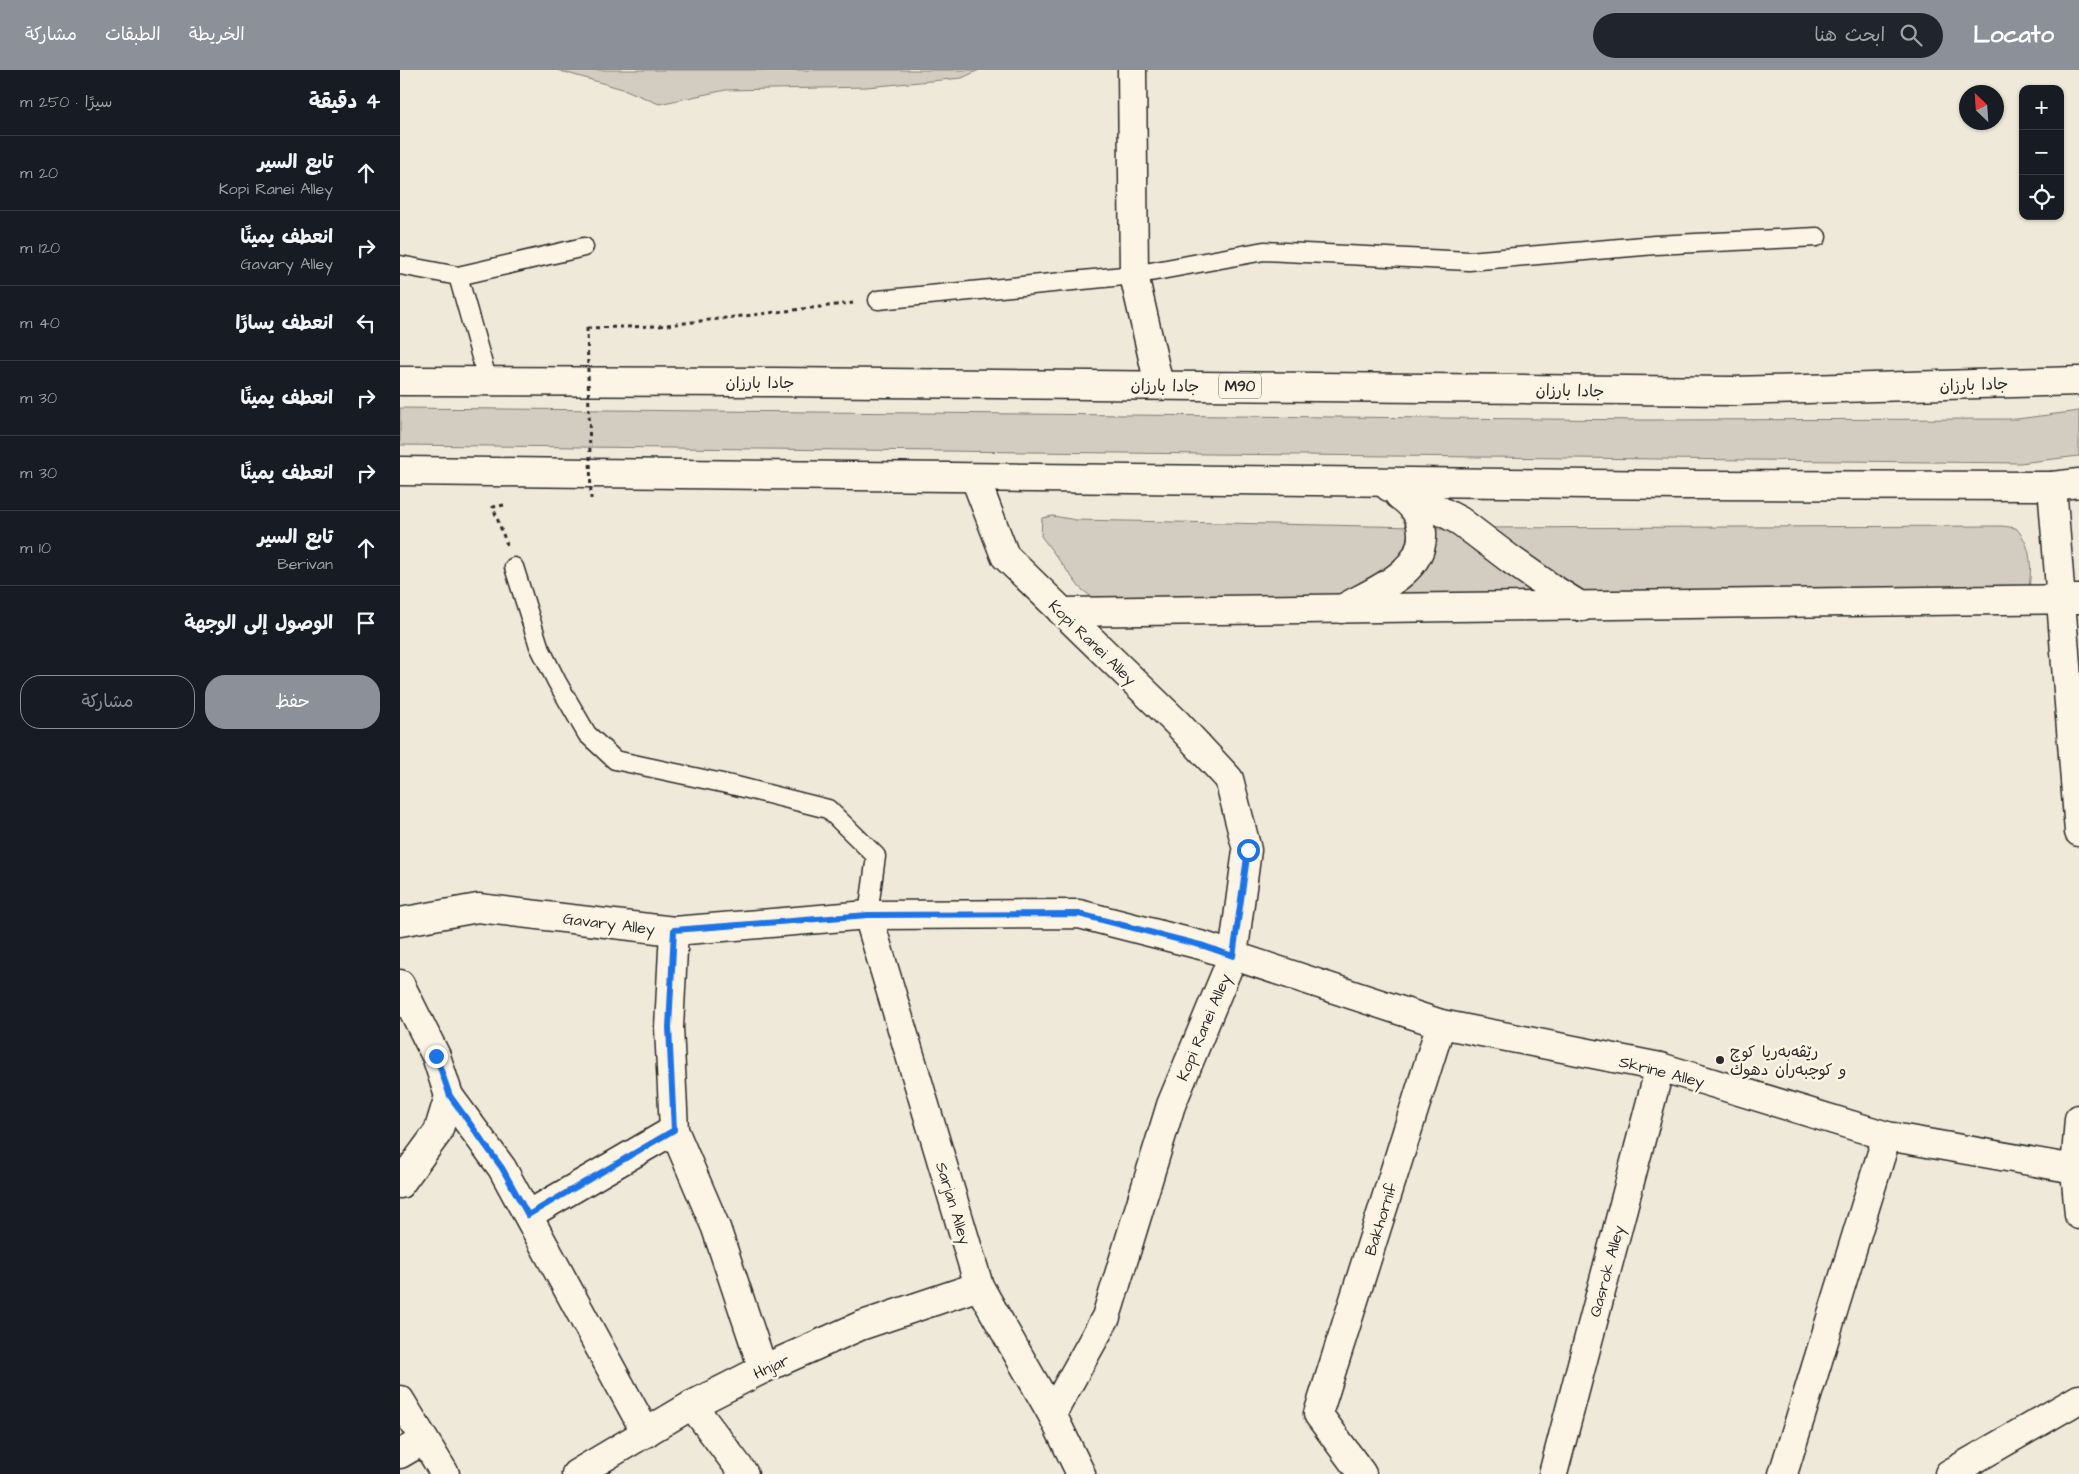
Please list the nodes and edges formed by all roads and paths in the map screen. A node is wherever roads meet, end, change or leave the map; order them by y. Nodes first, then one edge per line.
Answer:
1 (1132, 70) edge
2 (1817, 237) dead end
3 (584, 247) dead end
4 (400, 266) edge
5 (1134, 275) junction
6 (458, 276) junction
7 (878, 300) joint
8 (400, 381) edge
9 (2079, 381) edge
10 (488, 382) junction
11 (1159, 385) junction
12 (400, 471) edge
13 (976, 478) junction
14 (1376, 482) junction
15 (2079, 483) edge
16 (2052, 486) junction
17 (591, 499) dead end
18 (511, 503) dead end
19 (514, 567) joint
20 (2070, 600) edge
21 (1582, 606) junction
22 (1342, 609) junction
23 (1062, 612) junction
24 (2079, 832) edge
25 (868, 915) junction
26 (400, 922) edge
27 (674, 930) junction
28 (1233, 956) junction
29 (400, 984) edge
30 (1441, 1024) junction
31 (1660, 1068) junction
32 (450, 1096) junction
33 (2079, 1119) edge
34 (674, 1130) junction
35 (1887, 1136) junction
36 (2075, 1169) junction
37 (400, 1184) edge
38 (528, 1215) junction
39 (2079, 1215) edge
40 (979, 1286) junction
41 (763, 1369) junction
42 (2079, 1399) edge
43 (400, 1400) edge
44 (692, 1406) junction
45 (1052, 1414) junction
46 (646, 1433) junction
47 (424, 1440) junction
48 (400, 1454) edge
49 (1979, 1467) edge
50 (445, 1474) edge
51 (576, 1474) edge
52 (744, 1474) edge
53 (1081, 1474) edge
54 (1362, 1474) edge
55 (1553, 1474) edge
56 (1783, 1474) edge
57 (1949, 1474) edge

1 - 5 main road
2 - 5 lane
3 - 6 lane
4 - 6 lane
5 - 7 lane
5 - 11 main road
6 - 10 lane
7 - 17 path, bridge
8 - 10 main road, جادا بارزان / M90
9 - 11 main road, جادا بارزان / M90
10 - 11 main road, جادا بارزان / M90
12 - 13 main road
13 - 14 main road
13 - 23 main road, Kopi Ranei Alley
14 - 16 main road
14 - 21 main road
14 - 22 main road
15 - 16 main road
16 - 20 main road
18 - 19 path
19 - 25 lane
20 - 21 main road
20 - 24 main road
21 - 22 main road
22 - 23 main road
23 - 28 main road, Kopi Ranei Alley
25 - 27 main road, Gavary Alley
25 - 28 main road, Gavary Alley
25 - 40 main road, Sarjan Alley
26 - 27 main road, Gavary Alley
27 - 34 main road
28 - 30 main road, Skrine Alley
28 - 45 main road, Kopi Ranei Alley
29 - 32 main road
30 - 31 main road, Skrine Alley
30 - 54 main road, Bakhornif
31 - 35 main road, Skrine Alley
31 - 55 main road, Qasrok Alley
32 - 37 main road
32 - 38 main road
33 - 36 main road
34 - 38 main road
34 - 41 main road
35 - 36 main road, Skrine Alley
35 - 56 main road
36 - 39 main road
38 - 46 main road
40 - 41 main road, Hnjar
40 - 45 main road, Sarjan Alley
41 - 44 main road, Hnjar
42 - 49 main road
43 - 47 main road
44 - 46 main road, Hnjar
44 - 52 main road
45 - 53 main road, Sarjan Alley
46 - 51 main road, Hnjar
47 - 48 main road
47 - 50 main road
49 - 57 main road

